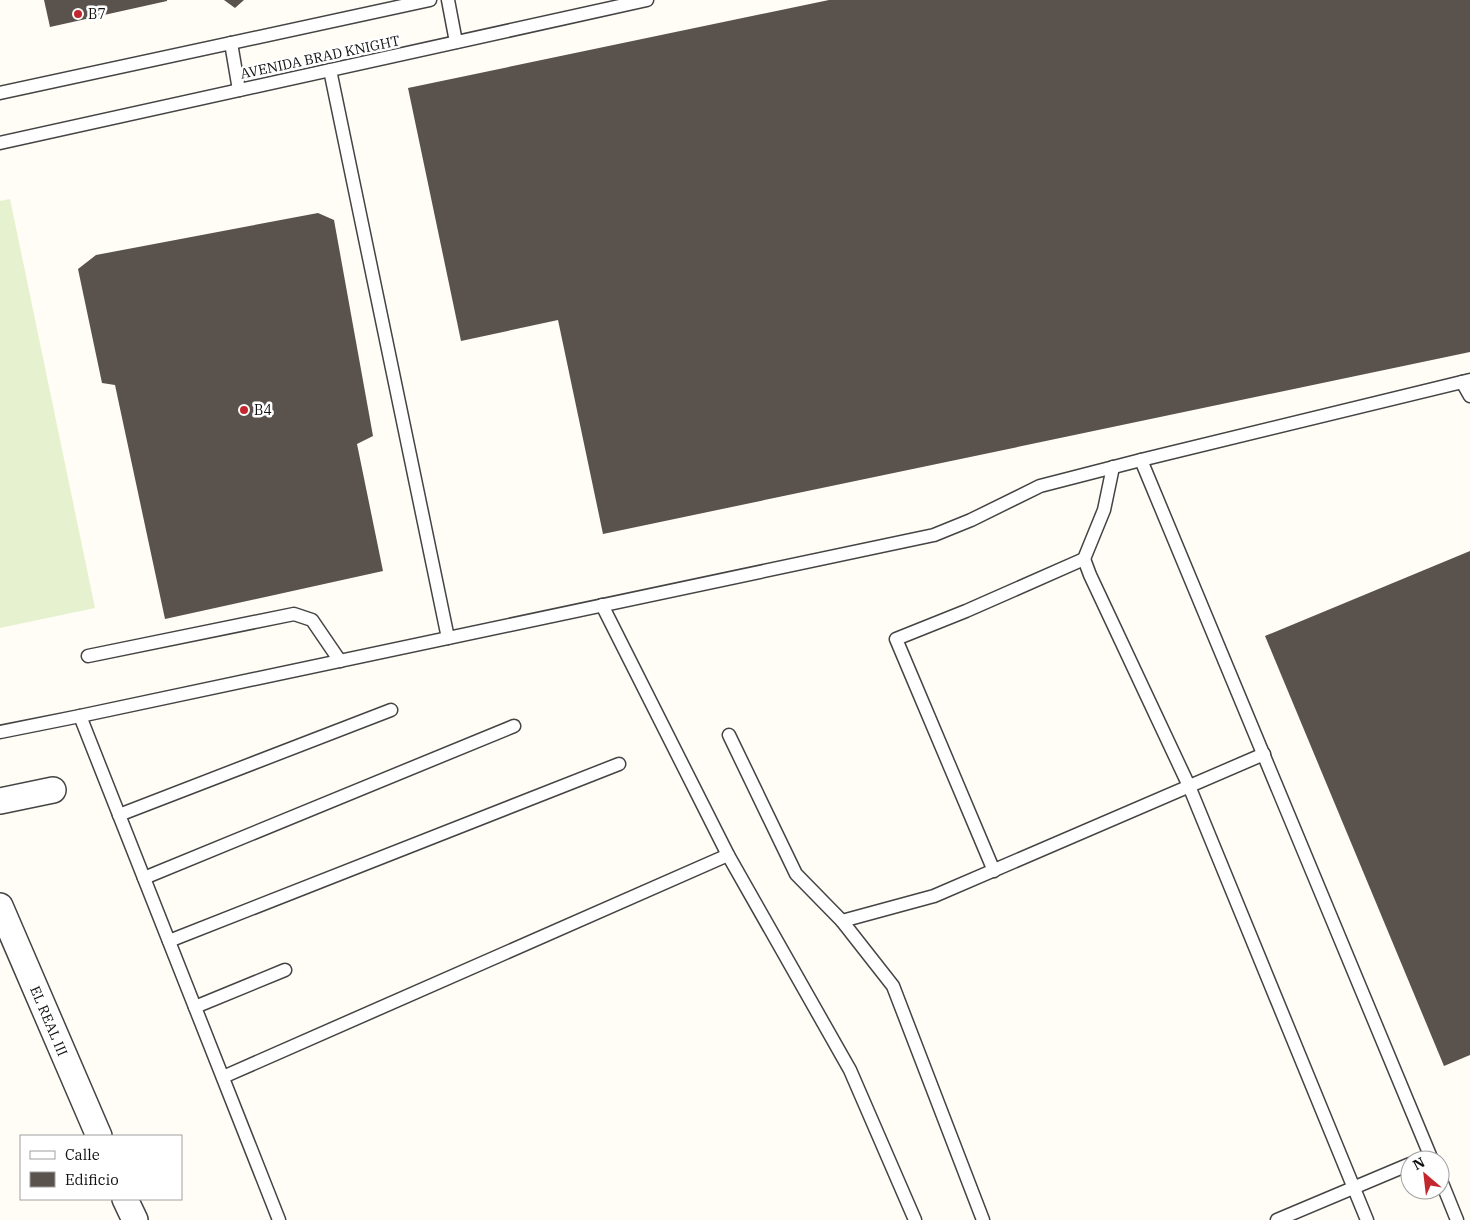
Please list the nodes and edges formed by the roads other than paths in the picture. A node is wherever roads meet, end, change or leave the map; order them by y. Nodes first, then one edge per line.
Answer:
1 (430, 0) edge
2 (448, 0) edge
3 (647, 0) edge
4 (389, 4) edge
5 (456, 42) junction
6 (231, 43) junction
7 (330, 70) junction
8 (239, 90) junction
9 (0, 93) edge
10 (0, 143) edge
11 (1466, 381) edge
12 (1470, 396) edge
13 (1142, 460) junction
14 (1113, 467) junction
15 (1084, 559) junction
16 (602, 605) junction
17 (448, 638) junction
18 (88, 656) dead end
19 (340, 661) junction
20 (391, 710) dead end
21 (80, 716) junction
22 (514, 726) dead end
23 (0, 732) edge
24 (729, 735) dead end
25 (1264, 754) junction
26 (619, 764) dead end
27 (1189, 786) junction
28 (53, 790) dead end
29 (0, 801) edge
30 (120, 815) junction
31 (728, 855) junction
32 (994, 871) junction
33 (144, 878) junction
34 (0, 906) edge
35 (842, 921) junction
36 (169, 941) junction
37 (285, 970) dead end
38 (195, 1007) junction
39 (223, 1078) junction
40 (99, 1135) edge
41 (1424, 1150) edge
42 (1400, 1168) edge
43 (1354, 1188) junction
44 (126, 1200) edge
45 (1449, 1200) edge
46 (135, 1220) edge
47 (279, 1220) edge
48 (915, 1220) edge
49 (982, 1220) edge
50 (1277, 1220) edge
51 (1367, 1220) edge
52 (1457, 1220) edge

1 - 4 lane
2 - 5 lane
3 - 5 lane, AVENIDA BRAD KNIGHT
4 - 6 lane
5 - 7 lane, AVENIDA BRAD KNIGHT
6 - 8 lane
6 - 9 lane
7 - 8 lane, AVENIDA BRAD KNIGHT
7 - 17 lane
8 - 10 lane, AVENIDA BRAD KNIGHT
11 - 12 lane
11 - 13 lane
13 - 14 lane
13 - 25 lane
14 - 15 lane
14 - 16 lane
15 - 27 lane
15 - 32 lane
16 - 17 lane
16 - 31 lane
17 - 19 lane
18 - 19 lane
19 - 21 lane
20 - 30 lane
21 - 23 lane
21 - 30 lane
22 - 33 lane
24 - 35 lane
25 - 27 lane
25 - 41 lane
26 - 36 lane
27 - 32 lane
27 - 43 lane
28 - 29 street
30 - 33 lane
31 - 39 lane
31 - 48 lane
32 - 35 lane
33 - 36 lane
34 - 40 street, EL REAL III
35 - 49 lane
36 - 38 lane
37 - 38 lane
38 - 39 lane
39 - 47 lane
42 - 43 lane
43 - 50 lane
43 - 51 lane
44 - 46 street
45 - 52 lane

